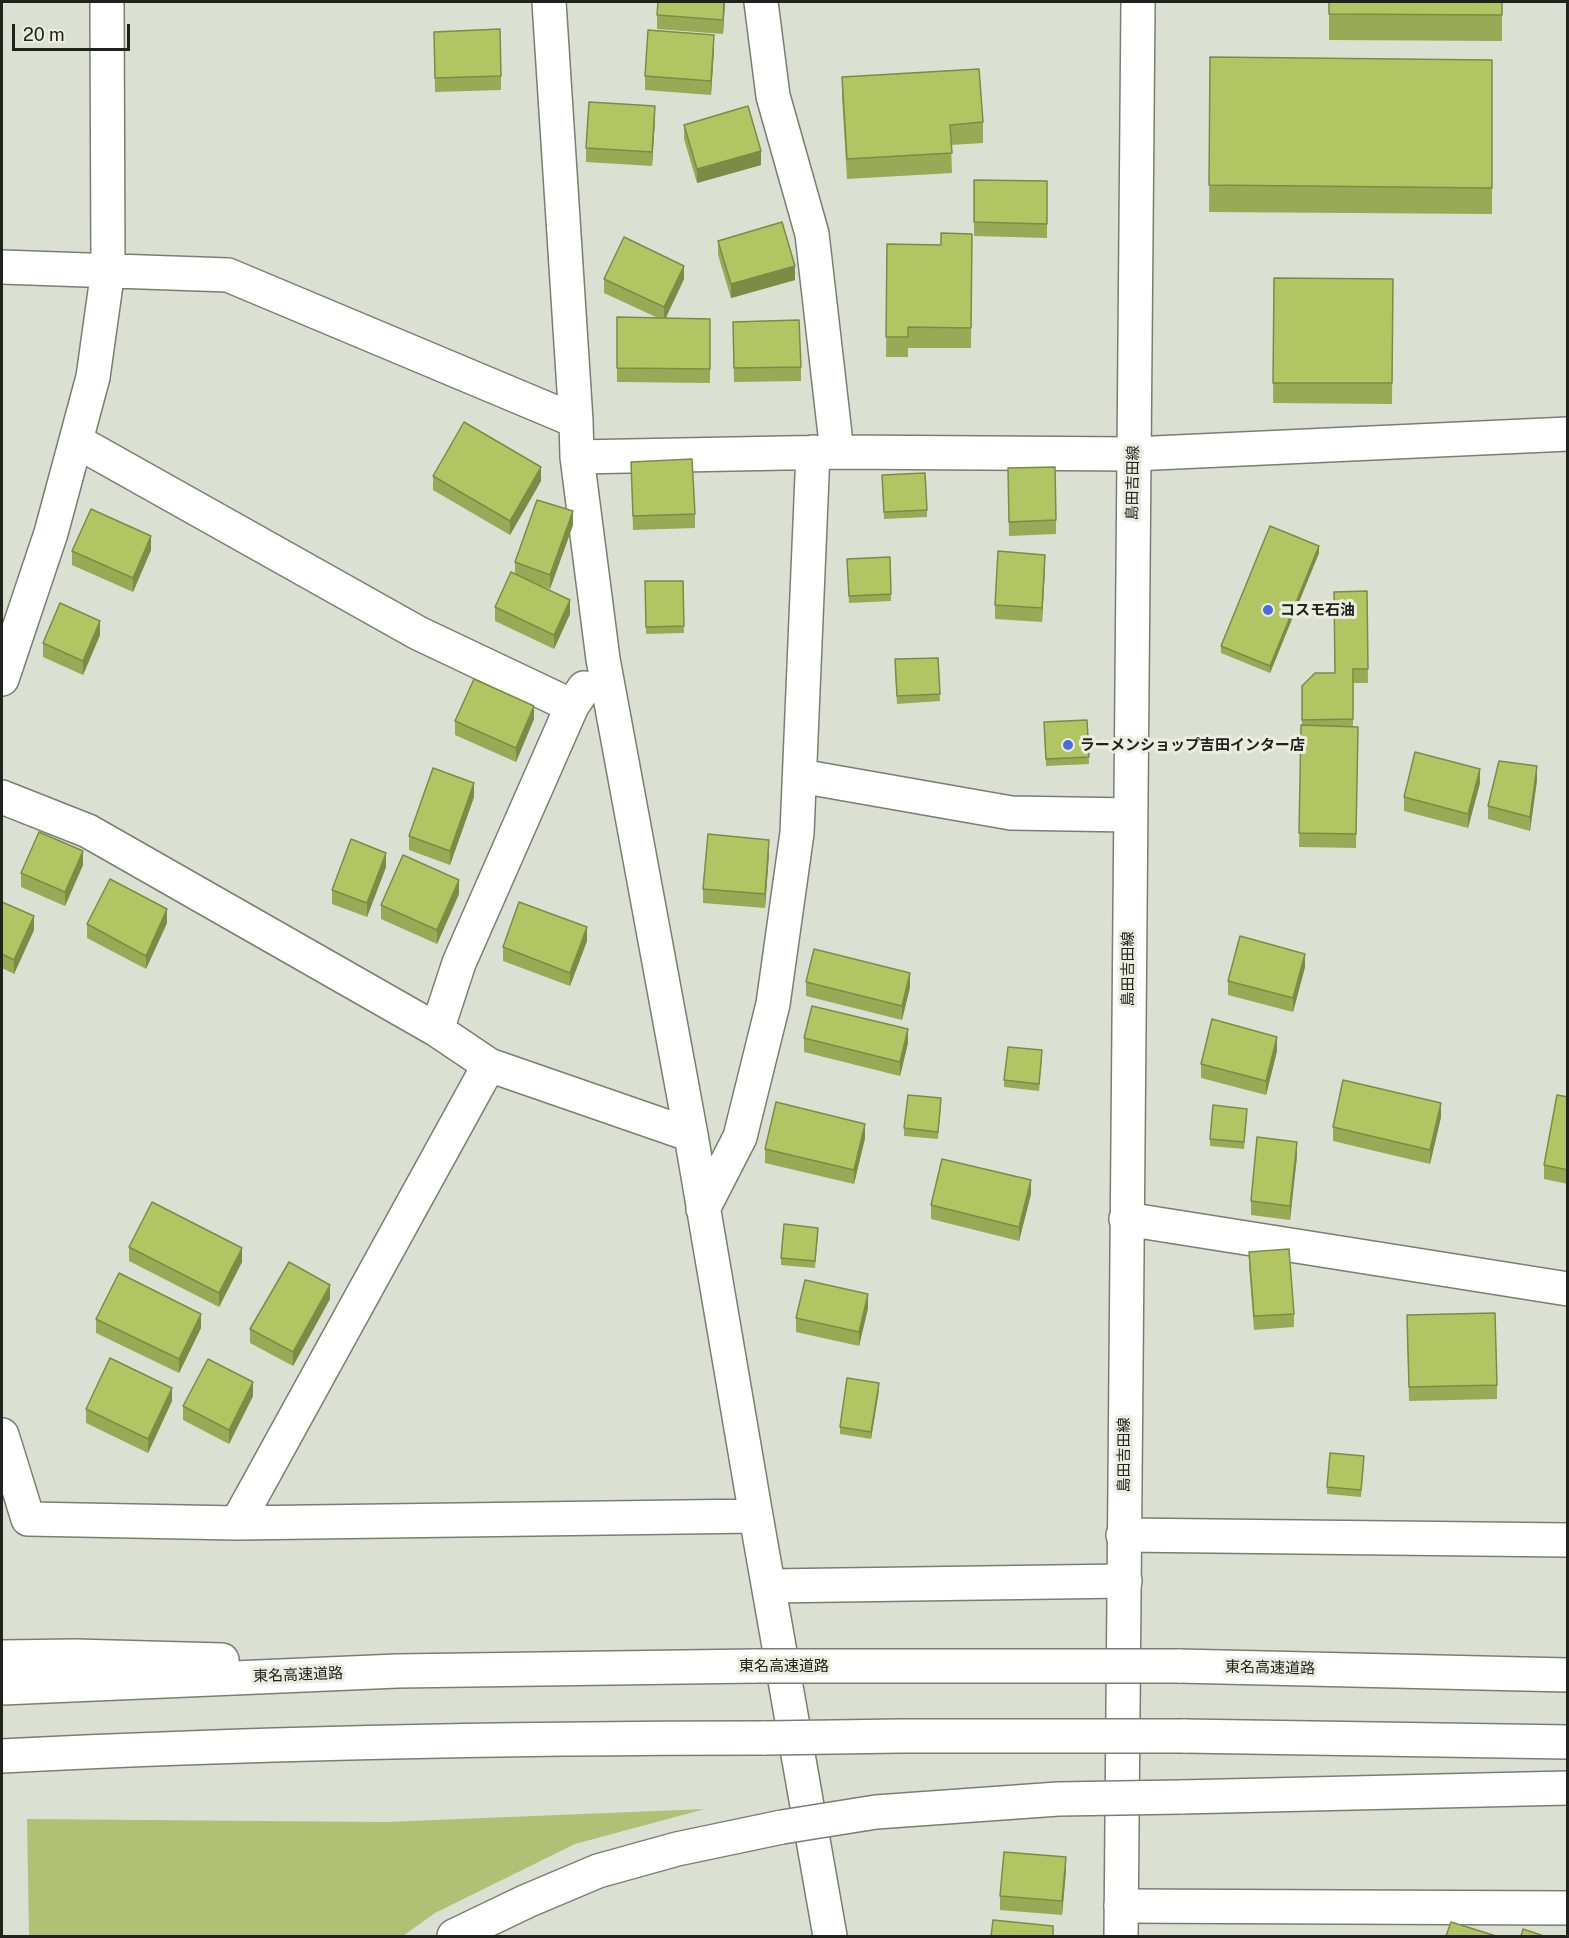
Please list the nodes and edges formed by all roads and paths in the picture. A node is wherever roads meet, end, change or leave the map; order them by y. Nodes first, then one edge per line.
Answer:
1 (107, 2) edge
2 (549, 2) edge
3 (761, 2) edge
4 (1138, 2) edge
5 (2, 267) edge
6 (108, 270) junction
7 (576, 421) junction
8 (1567, 437) edge
9 (76, 441) junction
10 (825, 452) junction
11 (1133, 454) junction
12 (577, 457) junction
13 (603, 659) junction
14 (2, 679) edge
15 (572, 706) junction
16 (800, 776) junction
17 (2, 796) edge
18 (1130, 815) junction
19 (437, 1030) junction
20 (489, 1065) junction
21 (691, 1135) junction
22 (703, 1209) junction
23 (1126, 1219) junction
24 (1568, 1288) edge
25 (2, 1435) edge
26 (756, 1516) junction
27 (237, 1523) junction
28 (1124, 1535) junction
29 (1568, 1540) edge
30 (1125, 1581) junction
31 (769, 1587) junction
32 (2, 1657) edge
33 (77, 1670) junction
34 (1568, 1675) edge
35 (2, 1688) edge
36 (1568, 1742) edge
37 (2, 1756) edge
38 (1568, 1788) edge
39 (1568, 1908) edge
40 (1121, 1921) edge
41 (454, 1936) edge
42 (830, 1936) edge

1 - 6 main road
2 - 7 main road
3 - 10 main road
4 - 11 main road, 島田吉田線
5 - 6 main road
6 - 7 main road
6 - 9 main road
7 - 12 main road
8 - 11 main road
9 - 14 main road
9 - 15 main road
10 - 11 main road
10 - 12 main road
10 - 16 main road
11 - 18 main road, 島田吉田線
12 - 13 main road
13 - 15 main road
13 - 21 main road
15 - 19 main road
16 - 18 main road
16 - 22 main road
17 - 19 main road
18 - 23 main road, 島田吉田線
19 - 20 main road
20 - 21 main road
20 - 27 main road
21 - 22 main road
22 - 26 main road
23 - 24 main road
23 - 28 main road, 島田吉田線
25 - 27 main road
26 - 27 main road
26 - 31 main road
28 - 29 main road
28 - 30 main road, 島田吉田線
30 - 31 main road
30 - 40 main road, 島田吉田線
31 - 42 main road
32 - 33 main road
33 - 34 main road, 東名高速道路, bridge
33 - 35 main road, 東名高速道路
36 - 37 main road, bridge
38 - 41 main road, bridge
39 - 40 main road

